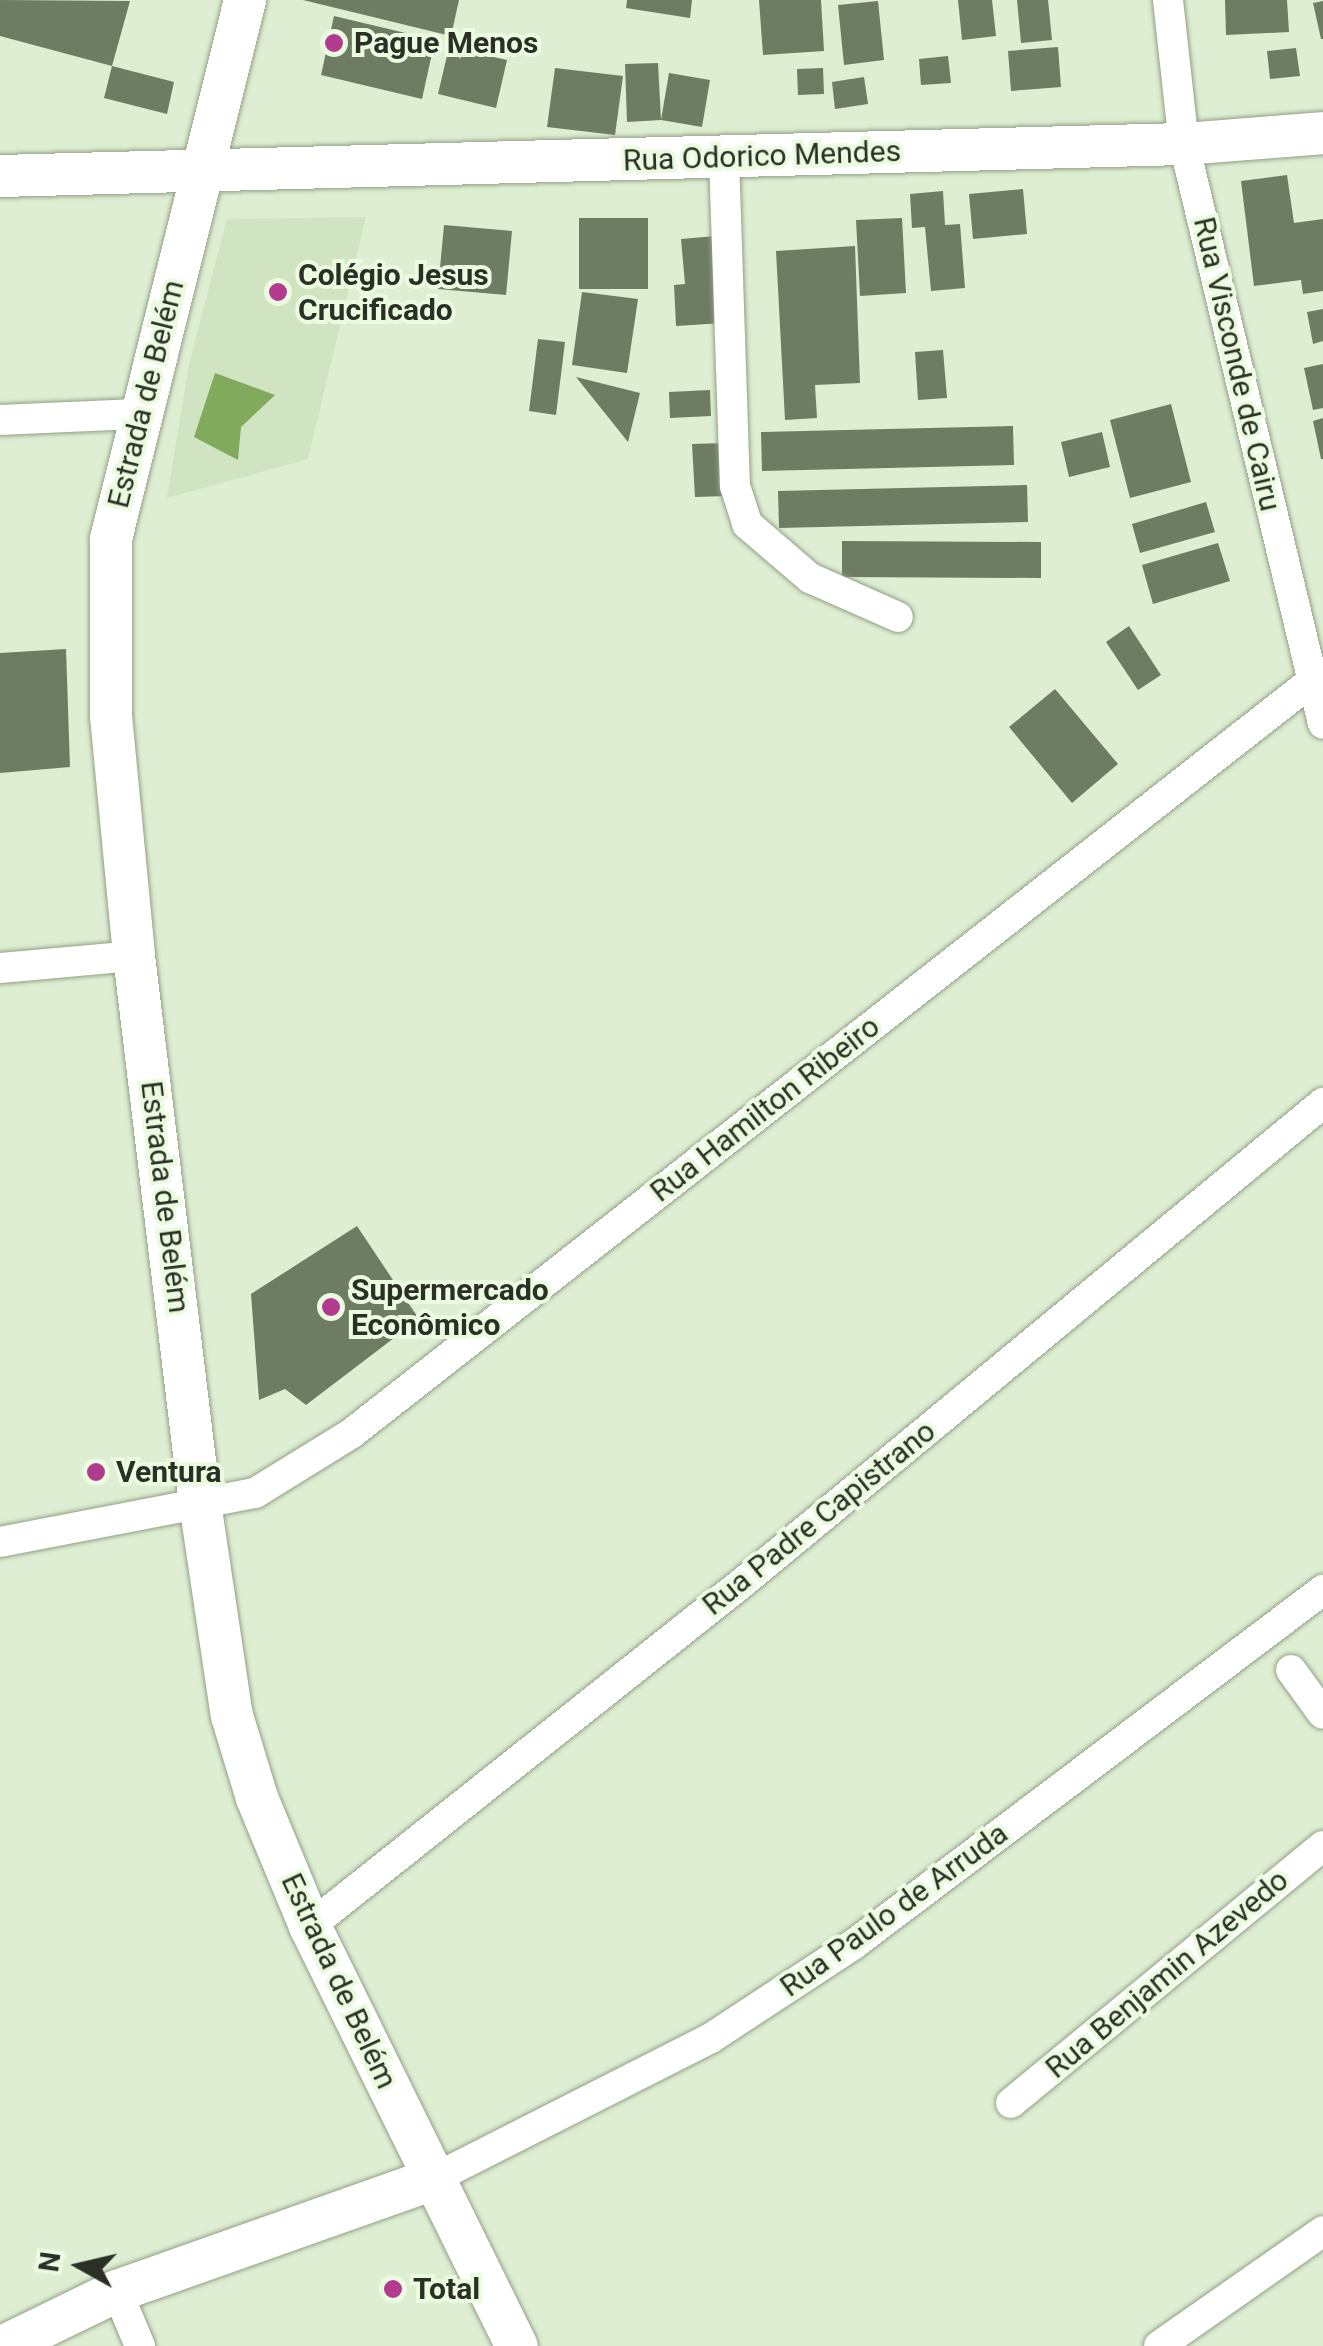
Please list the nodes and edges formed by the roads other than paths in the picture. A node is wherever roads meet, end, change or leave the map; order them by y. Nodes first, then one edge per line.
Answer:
1 (245, 0) edge
2 (1168, 0) edge
3 (1323, 133) edge
4 (1184, 144) junction
5 (724, 157) junction
6 (202, 172) junction
7 (0, 176) edge
8 (138, 414) junction
9 (0, 420) edge
10 (898, 617) dead end
11 (1312, 680) junction
12 (1323, 724) edge
13 (134, 956) junction
14 (0, 968) edge
15 (1323, 1103) edge
16 (200, 1503) junction
17 (0, 1542) edge
18 (1323, 1590) edge
19 (1291, 1670) dead end
20 (1323, 1714) edge
21 (1323, 1846) edge
22 (310, 1926) junction
23 (1011, 2103) dead end
24 (433, 2179) junction
25 (1323, 2231) edge
26 (117, 2291) junction
27 (4, 2346) edge
28 (140, 2346) edge
29 (517, 2346) edge
30 (1159, 2346) edge

1 - 6 main road, Estrada de Belém
2 - 4 street, Rua Visconde de Cairu
3 - 4 main road, Rua Odorico Mendes
4 - 5 main road, Rua Odorico Mendes
4 - 11 street, Rua Visconde de Cairu
5 - 6 main road, Rua Odorico Mendes
5 - 10 street
6 - 7 main road, Rua Odorico Mendes
6 - 8 main road, Estrada de Belém
8 - 9 street
8 - 13 main road, Estrada de Belém
11 - 12 street, Rua Visconde de Cairu
11 - 16 street, Rua Hamilton Ribeiro
13 - 14 street
13 - 16 main road, Estrada de Belém
15 - 22 street, Rua Padre Capistrano
16 - 17 street, Rua Hamilton Ribeiro
16 - 22 main road, Estrada de Belém
18 - 24 street, Rua Paulo de Arruda
19 - 20 street
21 - 23 street, Rua Benjamin Azevedo
22 - 24 main road, Estrada de Belém
24 - 26 main road
24 - 29 main road, Estrada de Belém
25 - 30 street
26 - 27 main road
26 - 28 street

